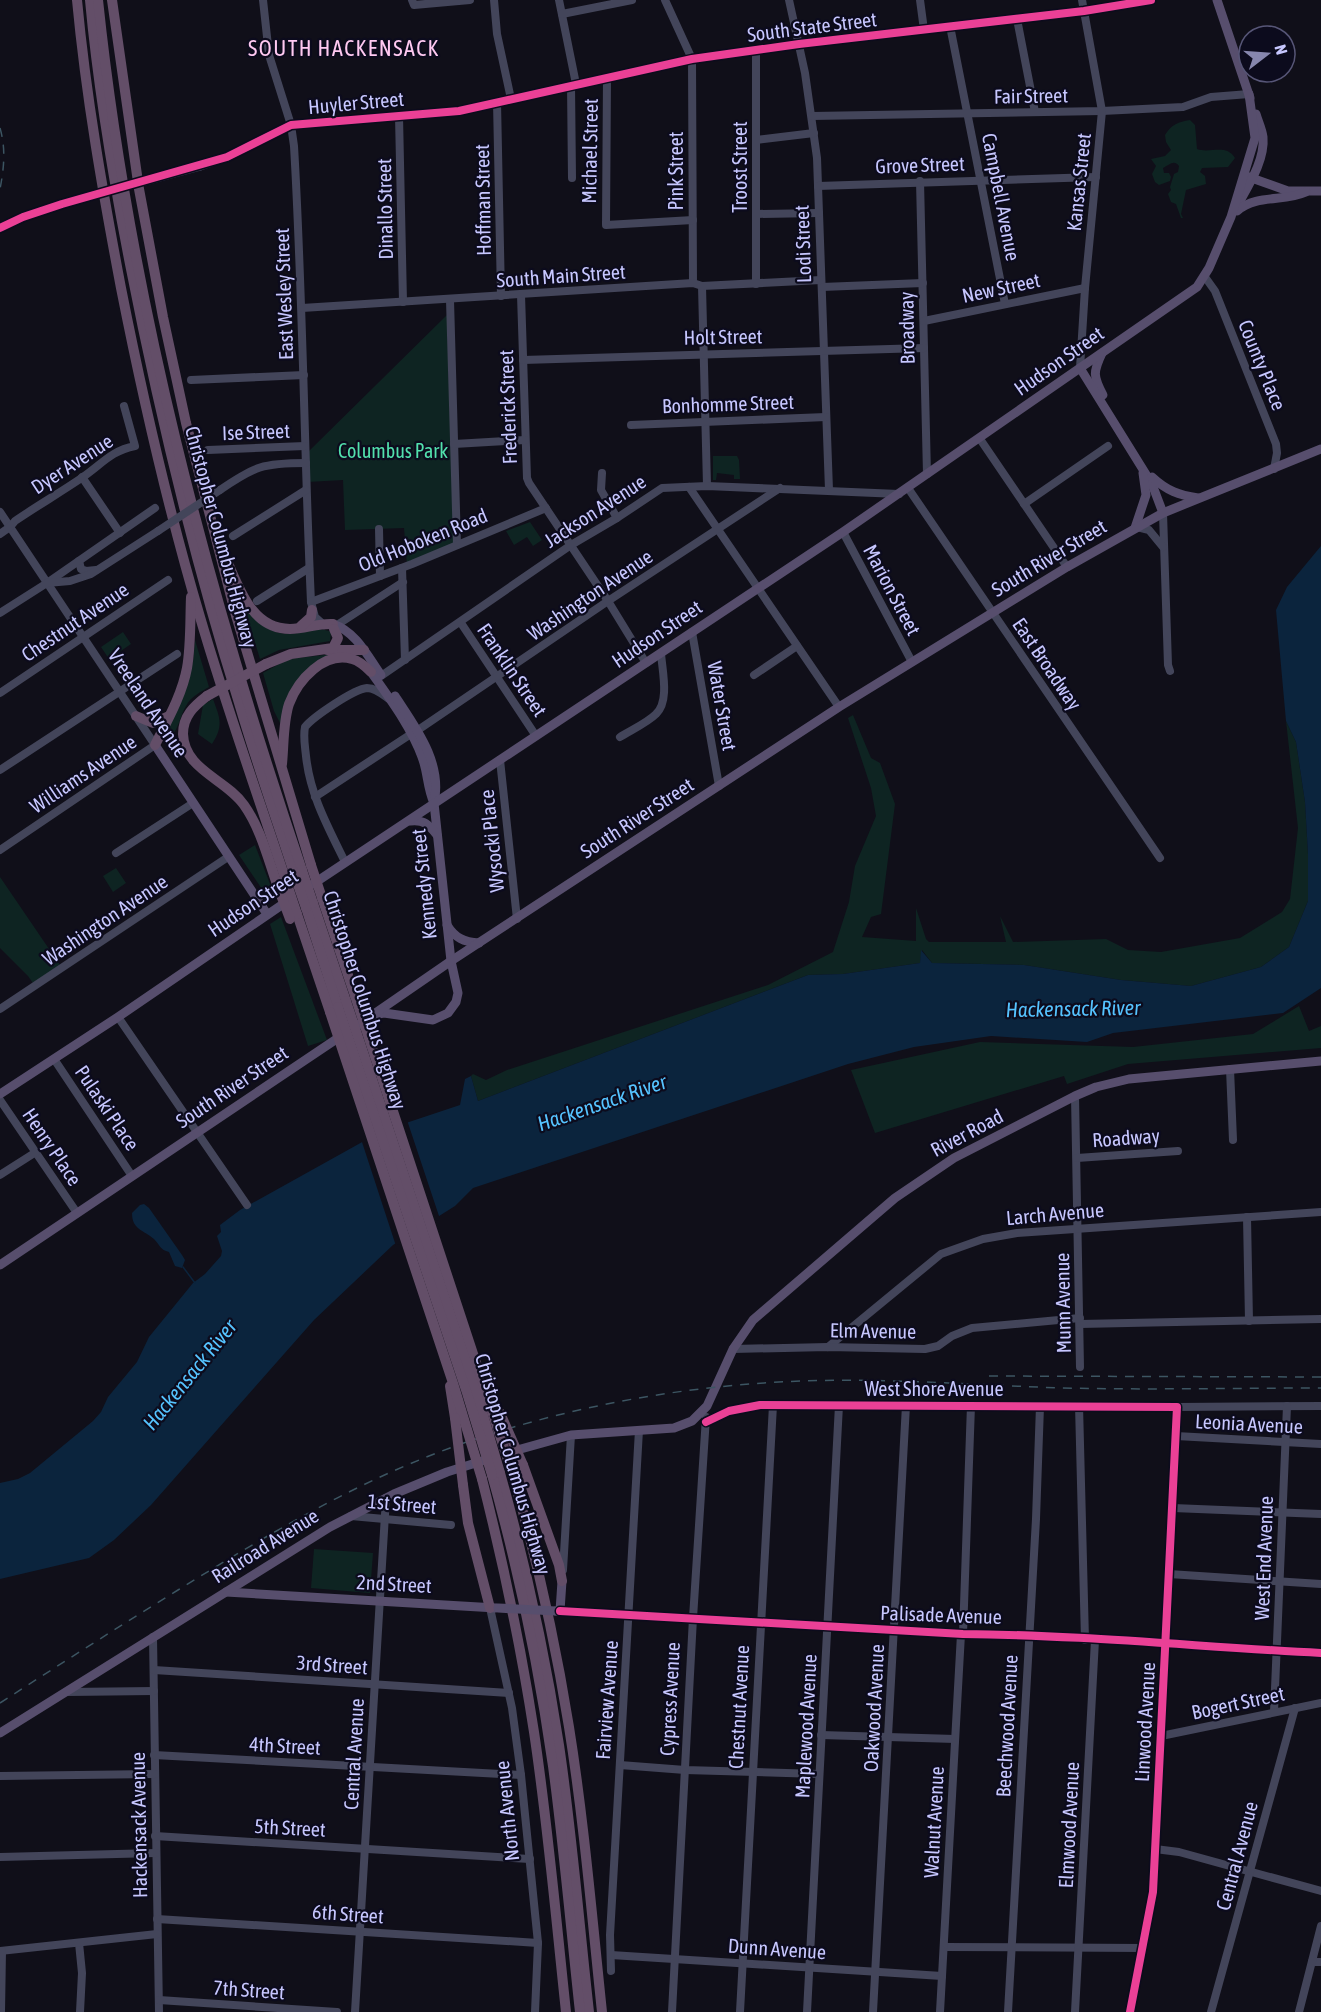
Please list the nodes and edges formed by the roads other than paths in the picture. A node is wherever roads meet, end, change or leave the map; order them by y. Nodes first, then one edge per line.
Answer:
1 (77, 0) edge
2 (90, 0) edge
3 (98, 0) edge
4 (112, 0) edge
5 (263, 0) edge
6 (470, 0) edge
7 (494, 0) edge
8 (559, 0) edge
9 (632, 0) edge
10 (665, 0) edge
11 (789, 0) edge
12 (920, 0) edge
13 (1082, 0) edge
14 (1151, 0) edge
15 (1209, 0) edge
16 (1216, 0) edge
17 (413, 2) edge
18 (1220, 10) junction
19 (1084, 11) junction
20 (562, 14) junction
21 (1017, 19) junction
22 (950, 26) junction
23 (924, 30) junction
24 (799, 44) junction
25 (756, 50) junction
26 (692, 59) junction
27 (607, 77) junction
28 (573, 85) junction
29 (1249, 94) junction
30 (511, 99) junction
31 (497, 102) junction
32 (1102, 111) junction
33 (1035, 112) junction
34 (967, 113) junction
35 (399, 116) junction
36 (812, 116) junction
37 (291, 124) junction
38 (814, 133) junction
39 (756, 140) junction
40 (1248, 176) junction
41 (1096, 177) junction
42 (572, 178) dead end
43 (980, 180) junction
44 (920, 181) junction
45 (818, 186) junction
46 (1321, 191) edge
47 (1306, 192) junction
48 (819, 213) junction
49 (756, 214) junction
50 (1231, 217) junction
51 (693, 220) junction
52 (0, 228) edge
53 (1205, 277) junction
54 (693, 283) junction
55 (821, 283) junction
56 (923, 283) junction
57 (756, 284) junction
58 (702, 286) junction
59 (1085, 288) junction
60 (501, 296) junction
61 (521, 296) junction
62 (450, 300) junction
63 (403, 302) junction
64 (1005, 304) junction
65 (302, 308) junction
66 (924, 321) junction
67 (924, 348) junction
68 (824, 351) junction
69 (703, 353) junction
70 (1102, 353) junction
71 (523, 360) junction
72 (1080, 368) junction
73 (304, 375) junction
74 (191, 380) dead end
75 (124, 406) dead end
76 (826, 417) junction
77 (1111, 417) junction
78 (705, 422) junction
79 (631, 424) dead end
80 (980, 439) junction
81 (525, 440) junction
82 (454, 444) junction
83 (305, 446) junction
84 (1108, 446) dead end
85 (1321, 449) edge
86 (208, 450) dead end
87 (306, 463) junction
88 (1142, 465) junction
89 (1274, 469) junction
90 (602, 473) dead end
91 (927, 474) junction
92 (82, 477) junction
93 (707, 486) junction
94 (690, 487) junction
95 (781, 488) junction
96 (908, 488) junction
97 (306, 490) junction
98 (829, 490) junction
99 (899, 494) junction
100 (1201, 498) junction
101 (1024, 504) junction
102 (155, 508) dead end
103 (546, 508) junction
104 (0, 512) edge
105 (1162, 513) junction
106 (617, 518) junction
107 (10, 527) junction
108 (212, 527) junction
109 (1136, 527) junction
110 (379, 529) dead end
111 (718, 530) junction
112 (120, 532) junction
113 (843, 532) junction
114 (0, 534) edge
115 (233, 536) dead end
116 (457, 545) junction
117 (571, 545) junction
118 (1164, 548) junction
119 (79, 561) junction
120 (1067, 567) junction
121 (309, 568) junction
122 (402, 568) junction
123 (100, 570) junction
124 (380, 576) junction
125 (168, 579) dead end
126 (403, 582) junction
127 (47, 583) junction
128 (191, 585) junction
129 (758, 588) junction
130 (257, 600) dead end
131 (608, 600) junction
132 (312, 606) junction
133 (0, 614) edge
134 (992, 614) junction
135 (321, 623) junction
136 (461, 623) junction
137 (335, 626) junction
138 (298, 628) junction
139 (692, 632) junction
140 (83, 637) junction
141 (797, 646) junction
142 (361, 650) junction
143 (321, 651) junction
144 (661, 653) junction
145 (177, 654) dead end
146 (405, 660) junction
147 (912, 662) junction
148 (646, 663) junction
149 (1170, 671) dead end
150 (376, 674) junction
151 (754, 675) dead end
152 (497, 678) junction
153 (120, 692) junction
154 (0, 693) edge
155 (390, 700) junction
156 (839, 707) junction
157 (136, 716) junction
158 (170, 716) junction
159 (414, 732) junction
160 (536, 736) junction
161 (620, 737) dead end
162 (155, 745) junction
163 (500, 759) junction
164 (281, 769) junction
165 (0, 770) edge
166 (435, 776) junction
167 (719, 786) junction
168 (457, 788) junction
169 (315, 797) junction
170 (193, 803) junction
171 (434, 803) junction
172 (408, 821) junction
173 (437, 835) junction
174 (0, 850) edge
175 (116, 853) dead end
176 (228, 857) junction
177 (1160, 858) dead end
178 (345, 862) junction
179 (295, 876) junction
180 (306, 909) junction
181 (267, 914) junction
182 (517, 919) junction
183 (446, 923) junction
184 (479, 943) junction
185 (451, 961) junction
186 (342, 1004) junction
187 (0, 1009) edge
188 (371, 1016) junction
189 (118, 1017) junction
190 (54, 1059) junction
191 (1321, 1061) edge
192 (1230, 1069) junction
193 (0, 1094) edge
194 (1075, 1096) junction
195 (0, 1100) edge
196 (197, 1132) junction
197 (1233, 1140) dead end
198 (1178, 1150) dead end
199 (36, 1152) junction
200 (1077, 1158) junction
201 (0, 1175) edge
202 (132, 1176) junction
203 (247, 1205) dead end
204 (1321, 1212) edge
205 (77, 1213) junction
206 (1247, 1217) junction
207 (1078, 1228) junction
208 (2, 1260) edge
209 (1321, 1319) edge
210 (1080, 1321) junction
211 (1249, 1321) junction
212 (828, 1347) junction
213 (733, 1349) junction
214 (474, 1355) junction
215 (446, 1362) junction
216 (1080, 1366) dead end
217 (715, 1390) joint
218 (773, 1405) junction
219 (839, 1405) junction
220 (906, 1405) junction
221 (971, 1405) junction
222 (1079, 1405) junction
223 (707, 1406) junction
224 (1040, 1406) junction
225 (1287, 1406) junction
226 (1321, 1406) edge
227 (1177, 1407) junction
228 (706, 1422) junction
229 (639, 1430) junction
230 (571, 1435) junction
231 (1176, 1436) junction
232 (1285, 1442) junction
233 (1321, 1444) edge
234 (496, 1474) junction
235 (386, 1498) junction
236 (1173, 1508) junction
237 (1283, 1512) junction
238 (1321, 1514) edge
239 (350, 1516) junction
240 (385, 1520) junction
241 (451, 1525) dead end
242 (1169, 1574) junction
243 (562, 1581) junction
244 (1280, 1583) junction
245 (1321, 1584) edge
246 (226, 1592) junction
247 (380, 1602) junction
248 (494, 1608) junction
249 (558, 1611) junction
250 (629, 1614) junction
251 (693, 1618) junction
252 (760, 1622) junction
253 (827, 1626) junction
254 (894, 1630) junction
255 (962, 1634) junction
256 (1029, 1635) junction
257 (153, 1637) junction
258 (1085, 1640) junction
259 (1095, 1640) junction
260 (1166, 1643) junction
261 (1277, 1651) junction
262 (1321, 1653) edge
263 (154, 1670) junction
264 (375, 1684) junction
265 (154, 1691) junction
266 (67, 1692) junction
267 (509, 1693) junction
268 (1321, 1702) edge
269 (1295, 1708) junction
270 (1275, 1712) junction
271 (0, 1733) edge
272 (822, 1735) junction
273 (1161, 1736) junction
274 (888, 1737) junction
275 (955, 1739) junction
276 (154, 1755) junction
277 (620, 1765) junction
278 (370, 1767) junction
279 (685, 1770) junction
280 (752, 1772) junction
281 (155, 1774) junction
282 (819, 1774) junction
283 (521, 1775) junction
284 (0, 1776) edge
285 (155, 1836) junction
286 (365, 1849) junction
287 (1155, 1849) junction
288 (156, 1853) junction
289 (0, 1857) edge
290 (530, 1859) junction
291 (1251, 1870) junction
292 (1321, 1891) edge
293 (157, 1919) junction
294 (1321, 1926) edge
295 (360, 1932) junction
296 (157, 1934) junction
297 (79, 1943) junction
298 (538, 1943) junction
299 (944, 1947) junction
300 (1011, 1947) junction
301 (1079, 1948) junction
302 (1143, 1948) junction
303 (1, 1951) edge
304 (611, 1955) junction
305 (675, 1960) junction
306 (1312, 1962) junction
307 (1321, 1962) edge
308 (742, 1963) junction
309 (809, 1967) junction
310 (611, 1971) dead end
311 (875, 1973) junction
312 (942, 1976) junction
313 (159, 2000) junction
314 (1, 2012) edge
315 (80, 2012) edge
316 (159, 2012) edge
317 (337, 2012) edge
318 (355, 2012) edge
319 (535, 2012) edge
320 (566, 2012) edge
321 (579, 2012) edge
322 (589, 2012) edge
323 (602, 2012) edge
324 (672, 2012) edge
325 (740, 2012) edge
326 (807, 2012) edge
327 (873, 2012) edge
328 (940, 2012) edge
329 (1008, 2012) edge
330 (1075, 2012) edge
331 (1130, 2012) edge
332 (1211, 2012) edge
333 (1299, 2012) edge

1 - 128 highway, Christopher Columbus Highway
2 - 179 highway, Christopher Columbus Highway
3 - 179 highway, Christopher Columbus Highway
4 - 108 highway, Christopher Columbus Highway
5 - 37 street, East Wesley Street
6 - 17 street
7 - 30 street
8 - 20 street
9 - 20 street
10 - 26 street
11 - 24 street, Lodi Street
12 - 23 street
13 - 19 street, Kansas Street
14 - 19 street, South State Street
15 - 18 street
16 - 18 main road
18 - 29 main road
19 - 21 street, South State Street
19 - 32 street, Kansas Street
20 - 28 street
21 - 22 street, South State Street
21 - 33 street
22 - 23 street, South State Street
22 - 34 street, Campbell Avenue
23 - 24 street, South State Street
24 - 25 street, South State Street
24 - 36 street, Lodi Street
25 - 26 street, South State Street
25 - 39 street, Troost Street
26 - 27 street, Huyler Street
26 - 51 street, Pink Street
27 - 28 street, Huyler Street
27 - 51 street, Michael Street
28 - 30 street, Huyler Street
28 - 42 street
29 - 32 street, Fair Street
29 - 40 main road, Hudson Street
29 - 40 main road
30 - 31 street, Huyler Street
31 - 35 street, Huyler Street
31 - 60 street, Hoffman Street
32 - 33 street, Fair Street
32 - 41 street, Kansas Street
33 - 34 street, Fair Street
34 - 36 street, Fair Street
34 - 43 street, Campbell Avenue
35 - 37 street, Huyler Street
35 - 63 street, Dinallo Street
36 - 38 street, Lodi Street
37 - 52 street, Huyler Street, bridge
37 - 65 street, East Wesley Street
38 - 39 street
38 - 45 street, Lodi Street
39 - 49 street, Troost Street
40 - 47 main road
40 - 50 main road, Hudson Street
41 - 43 street, Grove Street
41 - 59 street, Kansas Street
43 - 44 street, Grove Street
43 - 64 street, Campbell Avenue
44 - 45 street, Grove Street
44 - 56 street, Broadway
45 - 48 street, Lodi Street
46 - 47 main road
47 - 50 main road
48 - 49 street
48 - 55 street, Lodi Street
49 - 57 street, Troost Street
50 - 53 main road, Hudson Street
51 - 54 street, Pink Street
53 - 70 main road, Hudson Street
53 - 89 street, County Place
54 - 58 street, South Main Street
54 - 61 street, South Main Street
55 - 56 street, South Main Street
55 - 57 street, South Main Street
55 - 68 street, Lodi Street
56 - 66 street, Broadway
57 - 58 street, South Main Street
58 - 69 street
59 - 64 street, New Street
59 - 72 street, Kansas Street
60 - 61 street, South Main Street
60 - 62 street, South Main Street
61 - 71 street, Frederick Street
62 - 63 street, South Main Street
62 - 82 street
63 - 65 street, South Main Street
64 - 66 street, New Street
65 - 73 street, East Wesley Street
66 - 67 street, Broadway
67 - 68 street, Holt Street
67 - 91 street, Broadway
68 - 69 street, Holt Street
68 - 76 street, Lodi Street
69 - 71 street, Holt Street
69 - 78 street
70 - 72 main road, Hudson Street
70 - 77 main road
71 - 81 street, Frederick Street
72 - 77 main road
72 - 80 main road, Hudson Street
73 - 74 street
73 - 83 street, East Wesley Street
75 - 92 street, Dyer Avenue
76 - 78 street, Bonhomme Street
76 - 98 street, Lodi Street
77 - 88 main road
78 - 79 street, Bonhomme Street
78 - 93 street
80 - 91 main road, Hudson Street
80 - 101 street
81 - 82 street
81 - 103 street, Frederick Street
82 - 116 street
83 - 86 street, Ise Street
83 - 87 street, East Wesley Street
84 - 101 street
85 - 89 main road, South River Street
87 - 97 street, East Wesley Street
87 - 123 street, bridge
88 - 100 main road
88 - 105 main road
88 - 109 main road
89 - 100 main road, South River Street
90 - 106 street
91 - 96 main road, Hudson Street
92 - 107 street, Dyer Avenue
92 - 112 street
93 - 94 street, Jackson Avenue
93 - 95 street, Jackson Avenue
94 - 106 street, Jackson Avenue
94 - 111 street
95 - 98 street, Jackson Avenue
95 - 111 street, Washington Avenue
96 - 99 main road, Hudson Street
96 - 134 street, East Broadway
97 - 115 street
97 - 121 street, East Wesley Street
98 - 99 street, Jackson Avenue
99 - 113 main road, Hudson Street
100 - 105 main road, South River Street
101 - 120 street
102 - 112 street
103 - 116 street, Old Hoboken Road
103 - 117 street, Frederick Street
104 - 107 street, Vreeland Avenue
105 - 109 main road, South River Street
105 - 118 street
106 - 117 street, Jackson Avenue
107 - 114 street, Dyer Avenue
107 - 127 street, Vreeland Avenue
108 - 138 highway
108 - 164 highway, Christopher Columbus Highway
109 - 118 street
109 - 120 main road, South River Street
110 - 124 street
111 - 129 street
111 - 131 street, Washington Avenue
112 - 119 street
113 - 129 main road, Hudson Street
113 - 147 street, Marion Street
116 - 122 street, Old Hoboken Road
117 - 131 street, Frederick Street
117 - 136 street, Jackson Avenue
118 - 149 street
119 - 123 street
119 - 127 street
120 - 134 main road, South River Street
121 - 130 street
121 - 132 street, East Wesley Street
122 - 124 street, Old Hoboken Road
122 - 126 street
123 - 127 street
124 - 132 street, Old Hoboken Road
125 - 140 street, Chestnut Avenue
126 - 137 street
126 - 146 street
127 - 133 street
127 - 140 street, Vreeland Avenue
128 - 158 highway
128 - 179 highway, Christopher Columbus Highway
129 - 139 main road, Hudson Street
129 - 141 street
131 - 148 street, Frederick Street
131 - 152 street, Washington Avenue
132 - 135 street
132 - 137 street
132 - 138 highway
134 - 147 main road, South River Street
134 - 177 street, East Broadway
135 - 137 highway
135 - 138 highway
136 - 146 street, Jackson Avenue
136 - 152 street, Franklin Street
137 - 142 main road
137 - 143 highway
139 - 144 main road, Hudson Street
139 - 167 street, Water Street
140 - 153 street, Vreeland Avenue
140 - 154 street, Chestnut Avenue
141 - 151 street
141 - 156 street
142 - 143 highway
142 - 150 main road
143 - 179 highway, bridge
144 - 148 main road, Hudson Street
144 - 161 street
145 - 153 street
146 - 150 street, Jackson Avenue
147 - 156 main road, South River Street
148 - 160 main road, Hudson Street
150 - 155 main road
150 - 159 main road
150 - 164 highway
152 - 159 street, Washington Avenue
152 - 160 street, Franklin Street
153 - 157 street, Vreeland Avenue
153 - 165 street
155 - 159 main road
155 - 169 street
156 - 167 main road, South River Street
157 - 158 highway
157 - 162 street, Vreeland Avenue
158 - 162 highway
159 - 166 main road
159 - 169 street, Washington Avenue
159 - 171 main road
160 - 163 main road, Hudson Street
162 - 170 main road, Vreeland Avenue
162 - 174 street, Williams Avenue
163 - 168 main road, Hudson Street
163 - 182 street, Wysocki Place
164 - 179 highway, Christopher Columbus Highway
166 - 168 main road
166 - 171 main road
167 - 182 main road, South River Street
168 - 171 main road, Hudson Street
169 - 178 street
170 - 175 street
170 - 176 main road, Vreeland Avenue
171 - 172 main road, Hudson Street
171 - 173 main road, Kennedy Street
172 - 173 main road
172 - 178 main road, Hudson Street
173 - 183 main road, Kennedy Street
176 - 181 main road, Vreeland Avenue
176 - 187 street, Washington Avenue
178 - 181 main road, Hudson Street
179 - 180 highway, Christopher Columbus Highway, bridge
179 - 180 highway, bridge
180 - 186 highway, Christopher Columbus Highway
180 - 186 highway, Christopher Columbus Highway
181 - 189 main road, Hudson Street
182 - 184 main road, South River Street
183 - 184 main road
183 - 185 main road, Kennedy Street
184 - 185 main road, South River Street
185 - 188 main road, South River Street
185 - 188 main road, Kennedy Street
186 - 214 highway, Christopher Columbus Highway, bridge
186 - 215 highway, Christopher Columbus Highway, bridge
186 - 234 highway, Christopher Columbus Highway, bridge
188 - 196 main road, South River Street
189 - 190 main road, Hudson Street
189 - 196 street
190 - 193 main road, Hudson Street
190 - 202 street, Pulaski Place
191 - 192 main road, River Road
192 - 194 main road, River Road
192 - 197 street
194 - 200 street, Munn Avenue
194 - 213 main road, River Road
195 - 199 street, Henry Place
196 - 202 main road, South River Street
196 - 203 street
198 - 200 street, Roadway
199 - 201 street
199 - 205 street, Henry Place
200 - 207 street, Munn Avenue
202 - 205 main road, South River Street
204 - 206 street, Larch Avenue
205 - 208 main road, South River Street
206 - 207 street, Larch Avenue
206 - 211 street
207 - 210 street, Munn Avenue
207 - 212 street, Larch Avenue
209 - 211 street, Elm Avenue
210 - 211 street, Elm Avenue
210 - 212 street, Elm Avenue
210 - 216 street, Munn Avenue
212 - 213 street, Elm Avenue
213 - 217 main road, River Road
214 - 234 highway, Christopher Columbus Highway, bridge
214 - 243 highway, bridge
215 - 234 highway, Christopher Columbus Highway, bridge
215 - 248 highway, bridge
217 - 223 main road, Cypress Avenue
218 - 219 street, West Shore Avenue
218 - 228 street, West Shore Avenue
218 - 252 street, Chestnut Avenue
219 - 220 street, West Shore Avenue
219 - 253 street, Maplewood Avenue
220 - 221 street, West Shore Avenue
220 - 254 street, Oakwood Avenue
221 - 224 street, West Shore Avenue
221 - 255 street, Walnut Avenue
222 - 224 street, West Shore Avenue
222 - 227 street, West Shore Avenue
222 - 258 street
223 - 228 street, Cypress Avenue
223 - 229 main road
224 - 256 street, Beechwood Avenue
225 - 226 street
225 - 227 street
225 - 232 street, West End Avenue
227 - 231 street, Linwood Avenue
228 - 251 street, Cypress Avenue
229 - 230 main road
229 - 250 street, Fairview Avenue
230 - 235 main road, Railroad Avenue
230 - 243 street
231 - 232 street, Leonia Avenue
231 - 236 street, Linwood Avenue
232 - 233 street, Leonia Avenue
232 - 237 street, West End Avenue
234 - 320 highway, Christopher Columbus Highway
234 - 321 highway, Christopher Columbus Highway
234 - 322 highway, Christopher Columbus Highway
234 - 323 highway, Christopher Columbus Highway
235 - 239 main road, Railroad Avenue
235 - 240 street, Central Avenue
236 - 237 street
236 - 242 street, Linwood Avenue
237 - 238 street
237 - 244 street, West End Avenue
239 - 240 street, 1st Street
239 - 246 main road, Railroad Avenue
240 - 241 street, 1st Street
240 - 247 street, Central Avenue
242 - 244 street
242 - 260 street, Linwood Avenue
243 - 249 main road
244 - 245 street
244 - 261 street, West End Avenue
246 - 247 main road, 2nd Street
246 - 257 main road, Railroad Avenue
247 - 248 main road, 2nd Street
247 - 264 street, Central Avenue
248 - 249 main road, 2nd Street, bridge
248 - 267 street, North Avenue
249 - 250 street, Palisade Avenue
250 - 251 street, Palisade Avenue
250 - 277 street, Fairview Avenue
251 - 252 street, Palisade Avenue
251 - 279 street, Cypress Avenue
252 - 253 street, Palisade Avenue
252 - 280 street, Chestnut Avenue
253 - 254 street, Palisade Avenue
253 - 272 street, Maplewood Avenue
254 - 255 street, Palisade Avenue
254 - 274 street, Oakwood Avenue
255 - 256 street, Palisade Avenue
255 - 275 street, Walnut Avenue
256 - 258 street, Palisade Avenue
256 - 300 street, Beechwood Avenue
257 - 263 street, Hackensack Avenue
257 - 266 main road, Railroad Avenue
258 - 259 street, Palisade Avenue
259 - 260 street, Palisade Avenue
259 - 301 street, Elmwood Avenue
260 - 261 street, Palisade Avenue
260 - 273 street, Linwood Avenue
261 - 262 street, Palisade Avenue
261 - 270 street, West End Avenue
263 - 264 street, 3rd Street
263 - 265 street, Hackensack Avenue
264 - 267 street, 3rd Street
264 - 278 street, Central Avenue
265 - 266 street
265 - 276 street, Hackensack Avenue
266 - 271 main road, Railroad Avenue
267 - 283 street, North Avenue
268 - 269 street, Bogert Street
269 - 270 street, Bogert Street
269 - 291 street, Central Avenue
270 - 273 street, Bogert Street
272 - 274 street
272 - 282 street, Maplewood Avenue
273 - 287 street, Linwood Avenue
274 - 275 street
274 - 311 street, Oakwood Avenue
275 - 299 street, Walnut Avenue
276 - 278 street, 4th Street
276 - 281 street, Hackensack Avenue
277 - 279 street
277 - 304 street, Fairview Avenue
278 - 283 street, 4th Street
278 - 286 street, Central Avenue
279 - 280 street
279 - 305 street, Cypress Avenue
280 - 282 street
280 - 308 street, Chestnut Avenue
281 - 284 street
281 - 285 street, Hackensack Avenue
282 - 309 street, Maplewood Avenue
283 - 290 street, North Avenue
285 - 286 street, 5th Street
285 - 288 street, Hackensack Avenue
286 - 290 street, 5th Street
286 - 295 street, Central Avenue
287 - 291 street
287 - 302 street, Linwood Avenue
288 - 289 street
288 - 293 street, Hackensack Avenue
290 - 298 street, North Avenue
291 - 292 street
291 - 332 street, Central Avenue
293 - 295 street, 6th Street
293 - 296 street, Hackensack Avenue
294 - 306 street
295 - 298 street, 6th Street
295 - 318 street, Central Avenue
296 - 297 street
296 - 313 street, Hackensack Avenue
297 - 303 street
297 - 315 street
298 - 319 street, North Avenue
299 - 300 street
299 - 312 street, Walnut Avenue
300 - 301 street
300 - 329 street, Beechwood Avenue
301 - 302 street
301 - 330 street, Elmwood Avenue
302 - 331 street, Linwood Avenue
303 - 314 street
304 - 305 street, Dunn Avenue
304 - 310 street, Fairview Avenue
305 - 308 street, Dunn Avenue
305 - 324 street, Cypress Avenue
306 - 307 street
306 - 333 street
308 - 309 street, Dunn Avenue
308 - 325 street, Chestnut Avenue
309 - 311 street, Dunn Avenue
309 - 326 street, Maplewood Avenue
311 - 312 street, Dunn Avenue
311 - 327 street, Oakwood Avenue
312 - 328 street, Walnut Avenue
313 - 316 street, Hackensack Avenue
313 - 317 street, 7th Street

